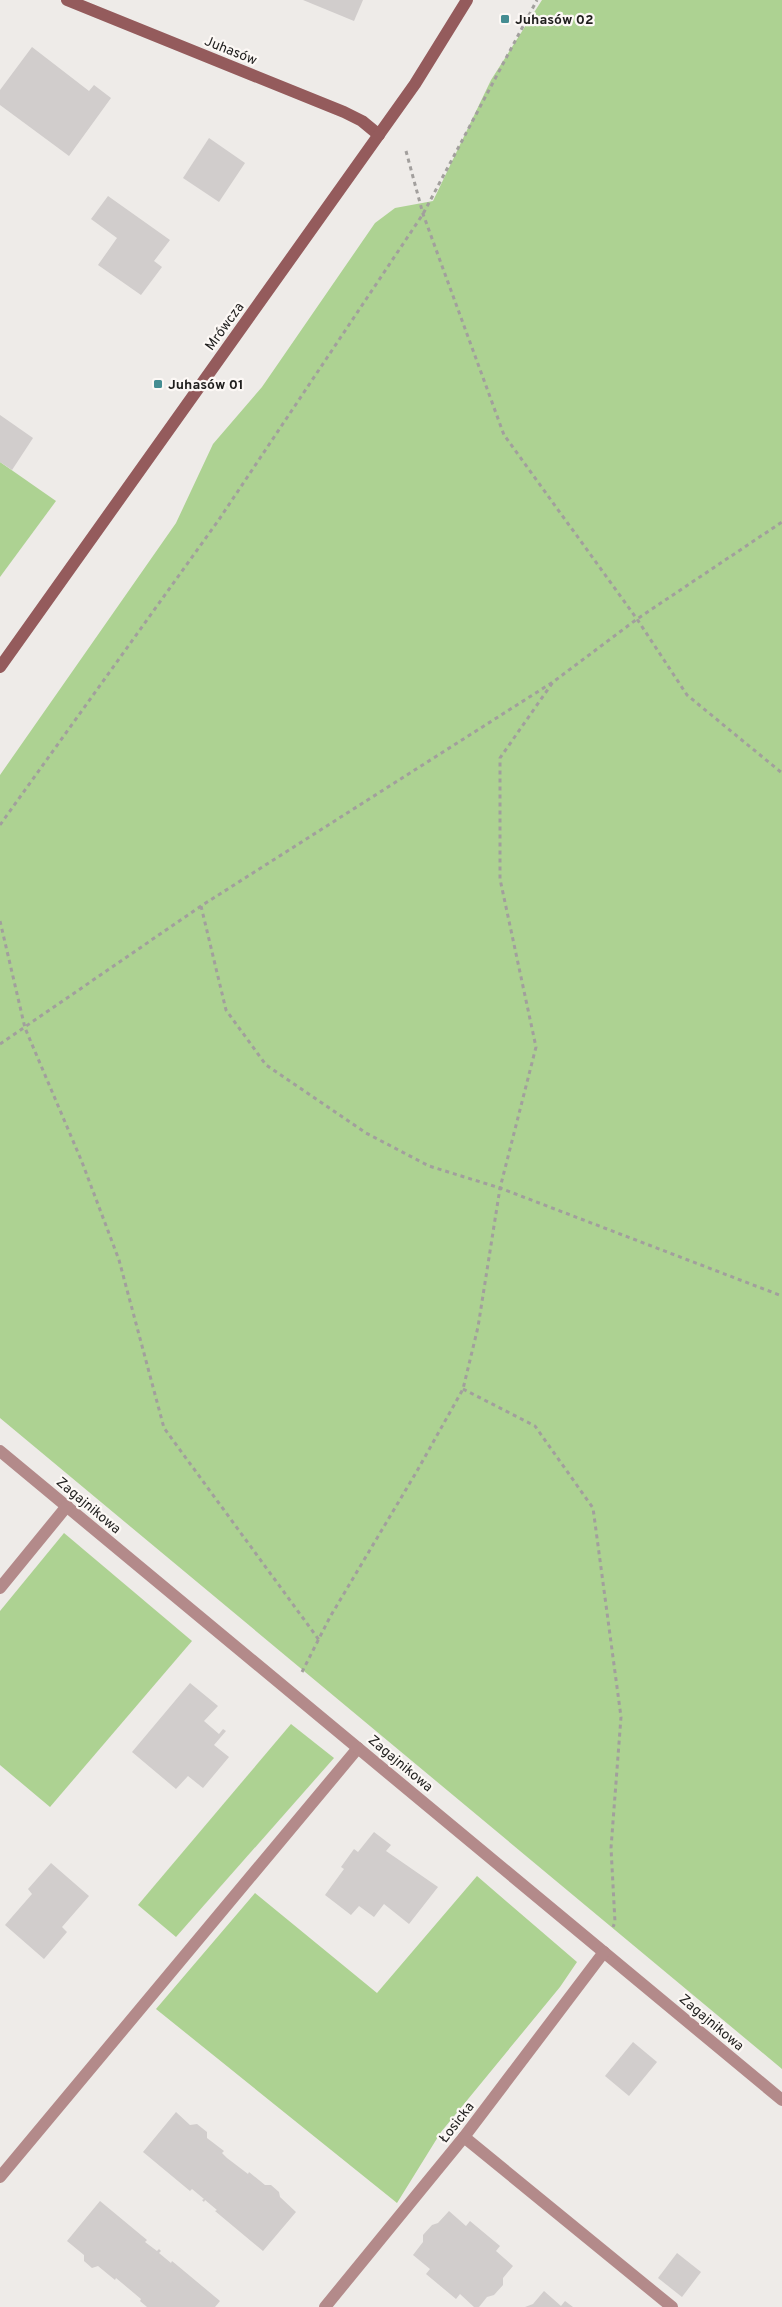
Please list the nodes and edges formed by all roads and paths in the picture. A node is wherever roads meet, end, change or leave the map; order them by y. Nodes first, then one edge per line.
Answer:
1 (67, 0) edge
2 (468, 0) edge
3 (537, 0) edge
4 (379, 135) junction
5 (406, 151) dead end
6 (423, 214) junction
7 (782, 522) edge
8 (637, 619) junction
9 (0, 666) edge
10 (552, 682) junction
11 (782, 773) edge
12 (0, 825) edge
13 (201, 906) junction
14 (0, 921) edge
15 (25, 1028) junction
16 (0, 1044) edge
17 (500, 1188) junction
18 (782, 1296) edge
19 (463, 1389) junction
20 (0, 1450) edge
21 (67, 1506) junction
22 (0, 1588) edge
23 (318, 1640) junction
24 (291, 1692) junction
25 (358, 1748) junction
26 (604, 1952) junction
27 (782, 2100) edge
28 (464, 2137) junction
29 (0, 2177) edge
30 (325, 2307) edge
31 (672, 2307) edge

1 - 4 street, Juhasów
2 - 4 street, Mrówcza
3 - 6 path
4 - 9 street, Mrówcza
5 - 6 path
6 - 8 path
6 - 12 path
7 - 8 path
8 - 10 path
8 - 11 path
10 - 13 path
10 - 17 path
13 - 15 path
13 - 17 path
14 - 15 path
15 - 16 path
15 - 23 path
17 - 18 path
17 - 19 path
19 - 23 path
19 - 26 path
20 - 21 street, Zagajnikowa
21 - 22 street
21 - 24 street, Zagajnikowa
23 - 24 path
24 - 25 street, Zagajnikowa
25 - 26 street, Zagajnikowa
25 - 29 street
26 - 27 street, Zagajnikowa
26 - 28 street, Łosicka
28 - 30 street, Łosicka
28 - 31 street

